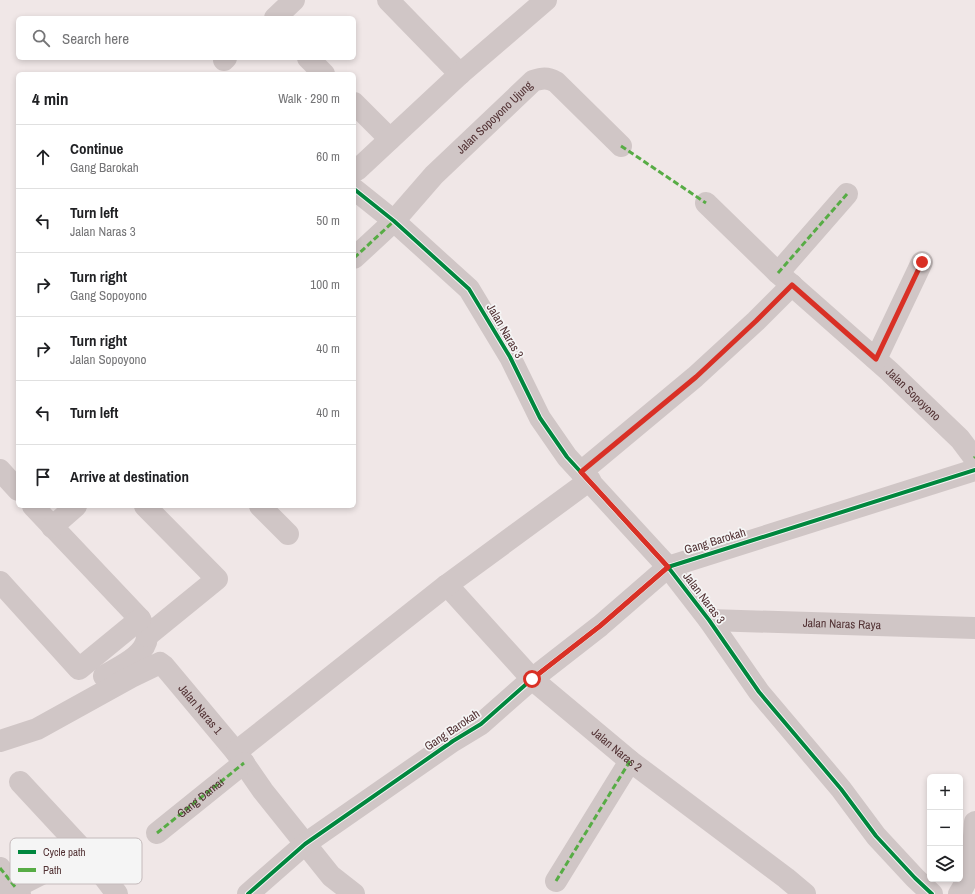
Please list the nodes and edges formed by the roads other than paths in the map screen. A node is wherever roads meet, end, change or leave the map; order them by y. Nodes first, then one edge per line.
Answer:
1 (294, 0) edge
2 (388, 0) edge
3 (536, 3) edge
4 (277, 16) edge
5 (310, 60) edge
6 (322, 72) edge
7 (460, 74) junction
8 (356, 105) edge
9 (390, 139) junction
10 (621, 146) dead end
11 (356, 179) edge
12 (848, 194) dead end
13 (706, 203) dead end
14 (394, 221) junction
15 (356, 256) edge
16 (922, 262) dead end
17 (785, 279) junction
18 (876, 359) junction
19 (975, 461) edge
20 (0, 470) edge
21 (586, 476) junction
22 (16, 488) edge
23 (35, 508) edge
24 (74, 508) edge
25 (147, 508) edge
26 (262, 508) edge
27 (52, 527) junction
28 (288, 534) dead end
29 (668, 567) junction
30 (0, 582) edge
31 (447, 585) junction
32 (709, 620) junction
33 (143, 628) junction
34 (975, 628) edge
35 (532, 679) junction
36 (37, 729) junction
37 (0, 741) edge
38 (240, 758) junction
39 (630, 761) junction
40 (20, 782) dead end
41 (975, 822) edge
42 (157, 833) dead end
43 (72, 838) edge
44 (305, 844) junction
45 (0, 868) edge
46 (556, 881) dead end
47 (27, 884) edge
48 (109, 884) edge
49 (13, 892) edge
50 (117, 894) edge
51 (248, 894) edge
52 (354, 894) edge
53 (804, 894) edge
54 (932, 894) edge
55 (959, 894) edge

1 - 4 street
2 - 7 street
3 - 7 street
5 - 6 street
7 - 9 street
8 - 9 street
9 - 11 street
10 - 14 street, Jalan Sopoyono Ujung
11 - 14 street, Jalan Naras 3
12 - 17 street, Gang Damai
13 - 17 street, Jalan Sopoyono
14 - 15 street, Jalan Sopoyono Ujung
14 - 21 street, Jalan Naras 3
16 - 18 street
17 - 18 street, Jalan Sopoyono
17 - 21 street, Gang Damai
18 - 19 street, Jalan Sopoyono
19 - 29 street, Gang Barokah
20 - 22 street
21 - 29 street, Jalan Naras 3
21 - 31 street, Gang Damai
23 - 27 street
24 - 27 street
25 - 33 street
26 - 28 street
27 - 33 street
29 - 32 street, Jalan Naras 3
29 - 35 street, Gang Barokah
30 - 33 street
31 - 35 street, Jalan Naras 2
31 - 38 street, Gang Damai
32 - 34 street, Jalan Naras Raya
32 - 54 street, Jalan Naras 3
33 - 36 street
35 - 39 street, Jalan Naras 2
35 - 44 street, Gang Barokah
36 - 37 street, Jalan Naras 1
36 - 38 street, Jalan Naras 1
38 - 42 street, Gang Damai
38 - 44 street, Jalan Naras 1
39 - 46 street
39 - 53 street, Jalan Naras 2
40 - 43 street
41 - 55 street
44 - 51 street, Gang Barokah
44 - 52 street, Jalan Naras 1
45 - 49 street
47 - 49 street
48 - 50 street

